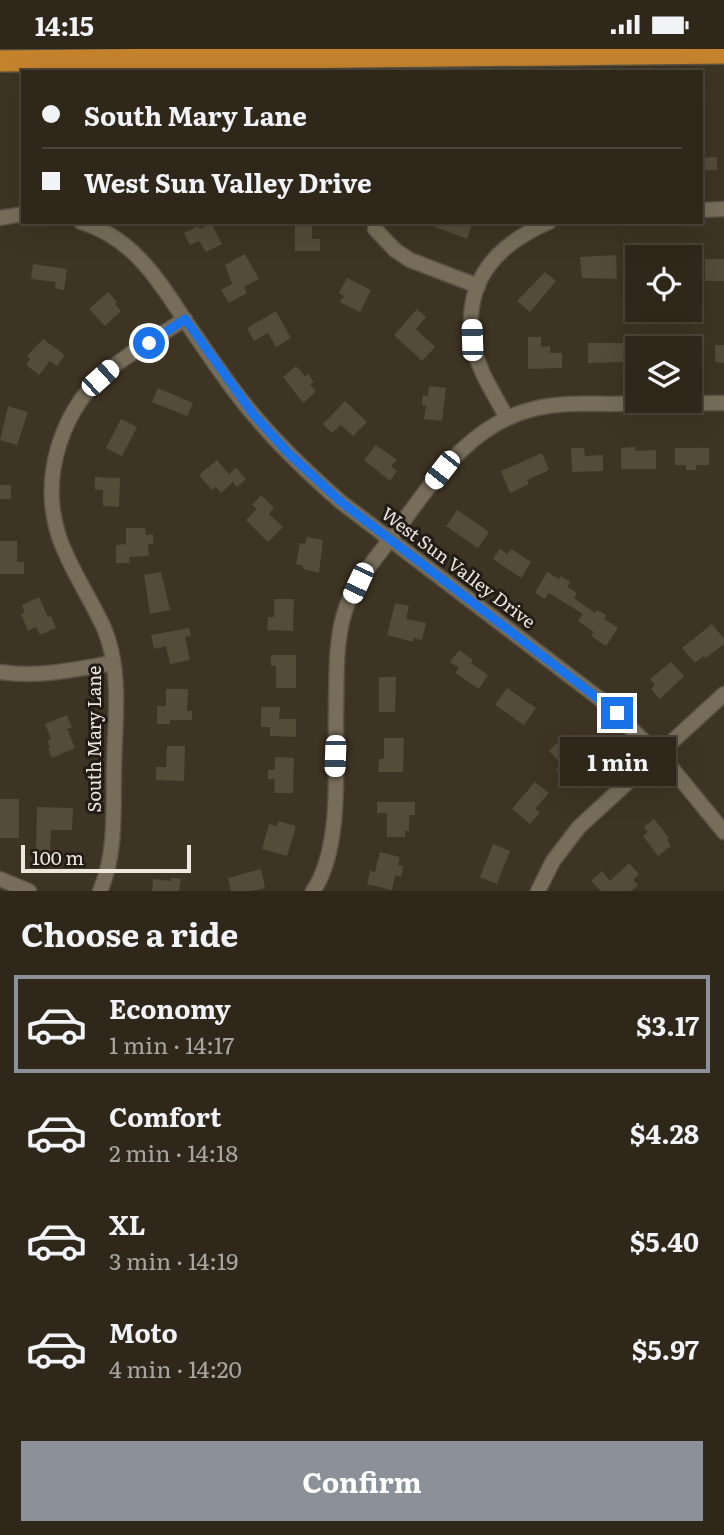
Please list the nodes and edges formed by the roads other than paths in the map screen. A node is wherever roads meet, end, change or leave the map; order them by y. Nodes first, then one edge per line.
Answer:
1 (724, 53) edge
2 (0, 61) edge
3 (703, 209) edge
4 (724, 209) edge
5 (21, 214) edge
6 (0, 218) edge
7 (86, 224) edge
8 (544, 224) edge
9 (374, 229) dead end
10 (478, 286) junction
11 (185, 319) junction
12 (724, 403) edge
13 (507, 418) junction
14 (390, 539) junction
15 (113, 663) junction
16 (0, 672) edge
17 (724, 694) edge
18 (658, 754) junction
19 (724, 832) edge
20 (0, 879) edge
21 (29, 891) edge
22 (100, 891) edge
23 (313, 891) edge
24 (538, 891) edge

1 - 2 highway
3 - 4 street
5 - 6 street
7 - 11 street, West Sun Valley Drive
8 - 10 street
9 - 10 street
10 - 13 street
11 - 14 street, West Sun Valley Drive
11 - 15 street, South Mary Lane
12 - 13 street
13 - 14 street
14 - 18 street, West Sun Valley Drive
14 - 23 street
15 - 16 street
15 - 22 street, South Mary Lane
17 - 18 street
18 - 19 street, West Sun Valley Drive
18 - 24 street
20 - 21 street

